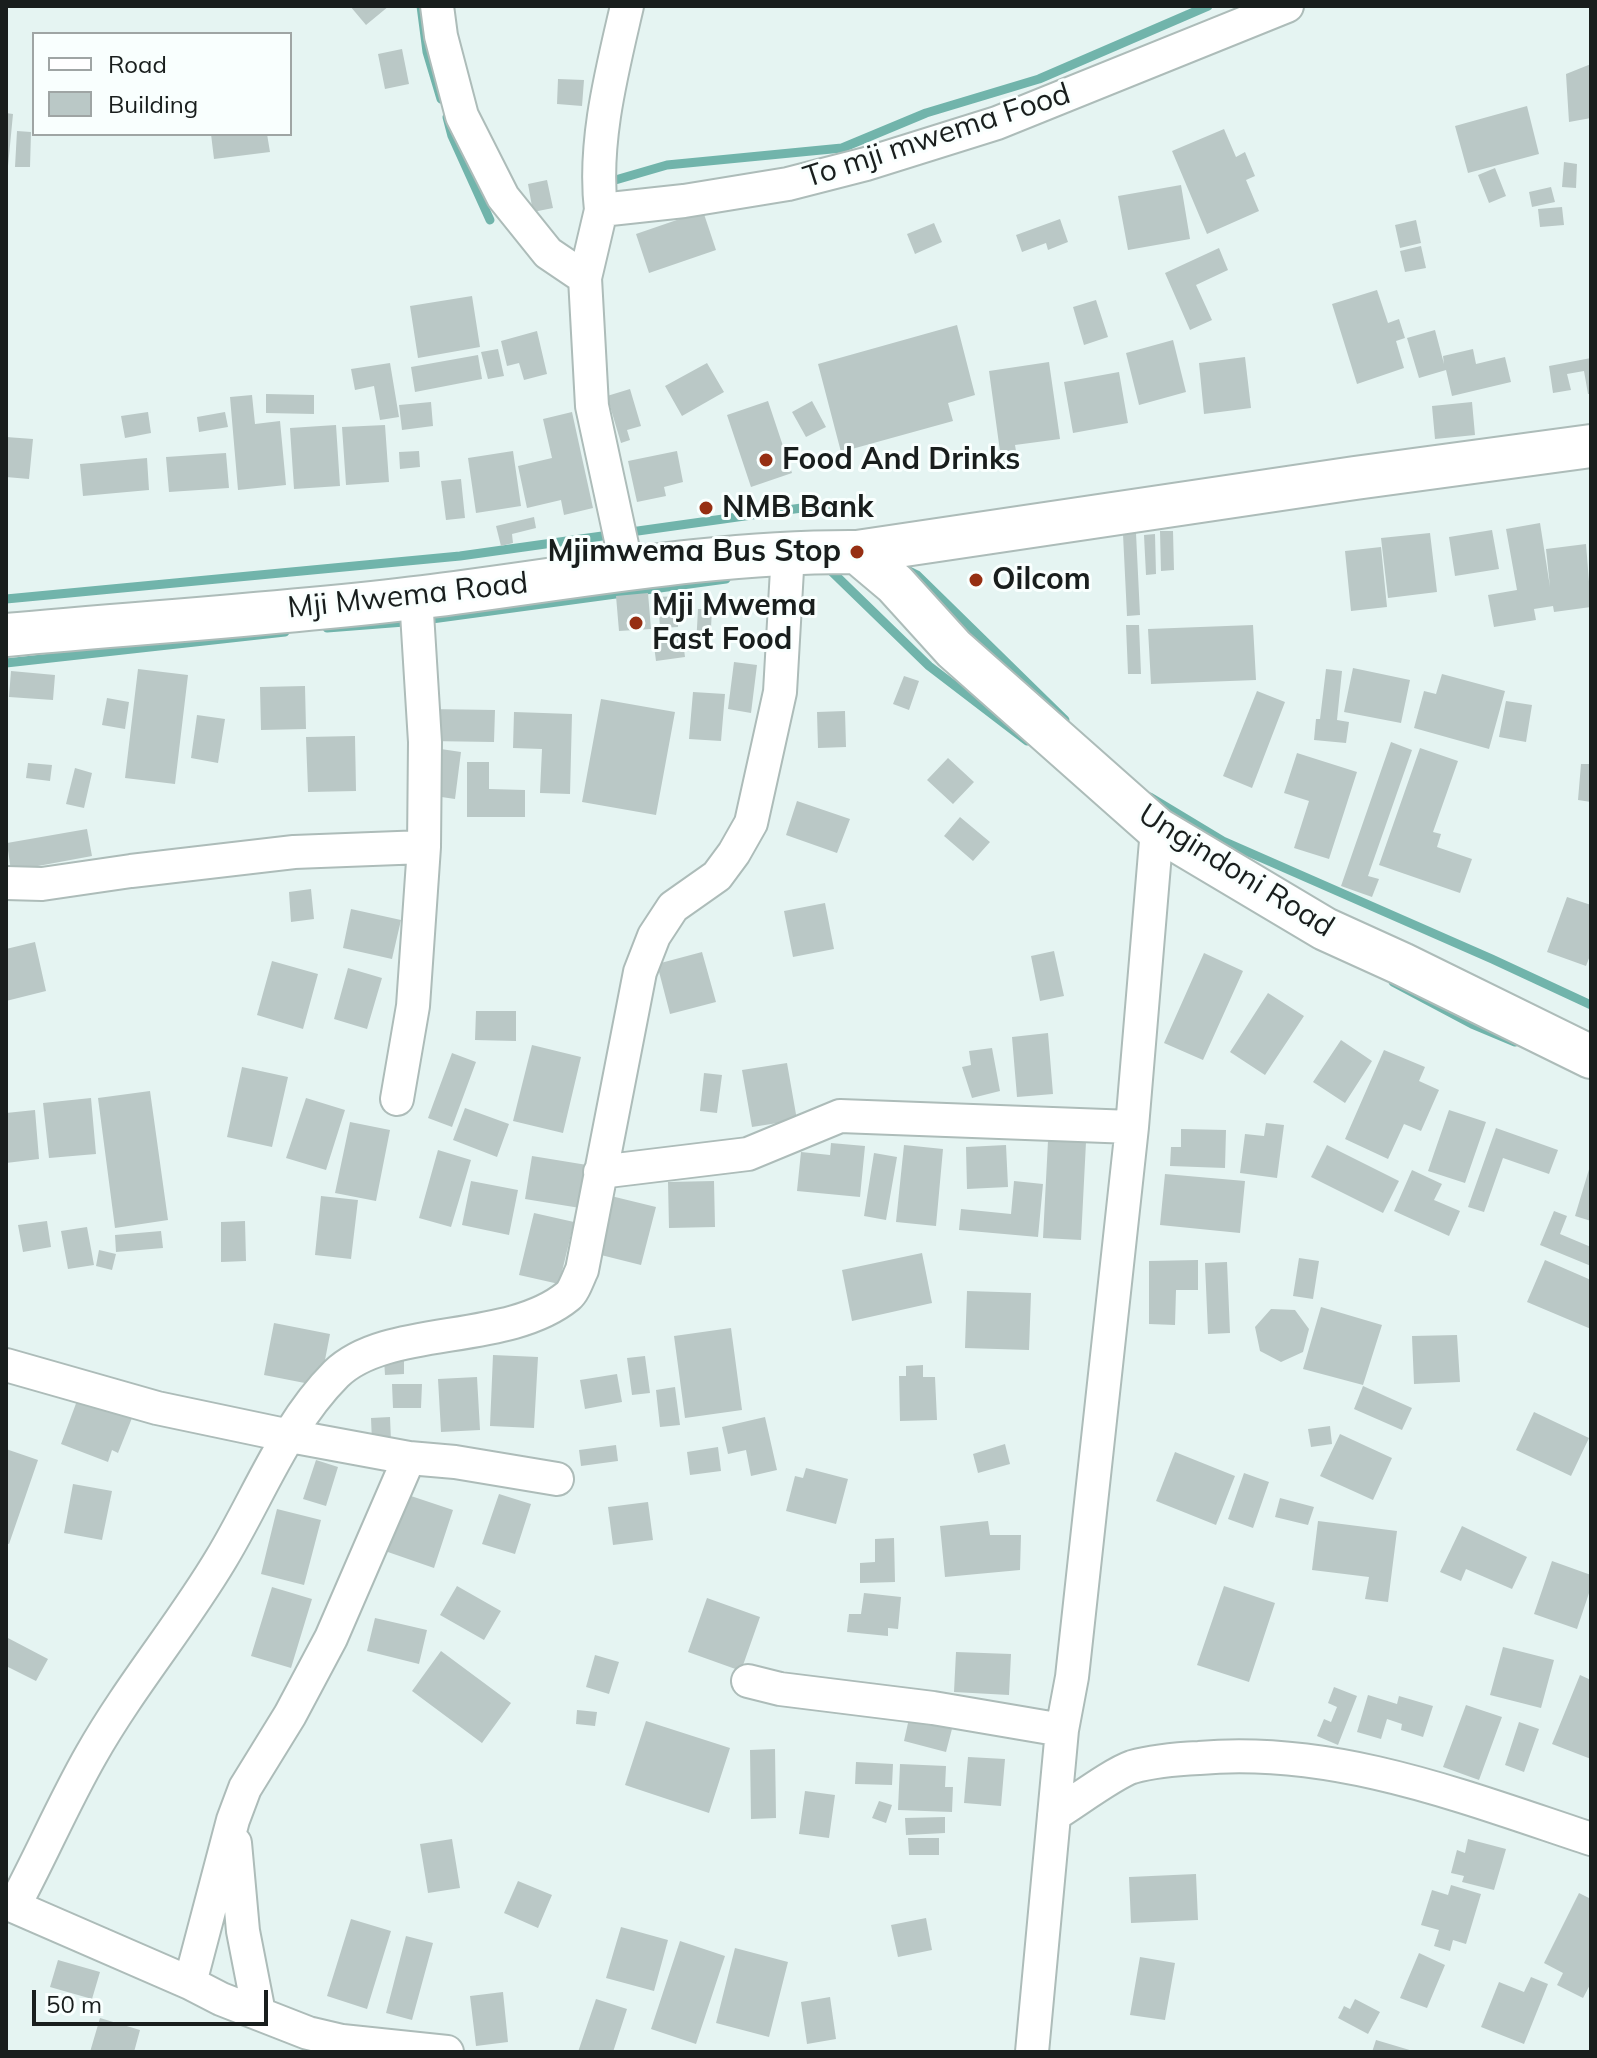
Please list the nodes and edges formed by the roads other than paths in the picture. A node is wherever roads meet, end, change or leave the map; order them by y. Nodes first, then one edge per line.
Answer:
1 (437, 6) edge
2 (627, 6) edge
3 (1287, 6) edge
4 (601, 210) junction
5 (585, 278) junction
6 (1591, 446) edge
7 (788, 552) junction
8 (857, 552) junction
9 (627, 568) junction
10 (416, 597) junction
11 (6, 635) edge
12 (1157, 829) junction
13 (424, 847) junction
14 (6, 883) edge
15 (1588, 1047) edge
16 (397, 1099) dead end
17 (1132, 1127) junction
18 (600, 1172) junction
19 (6, 1365) edge
20 (290, 1436) junction
21 (409, 1458) junction
22 (557, 1479) dead end
23 (748, 1681) dead end
24 (1062, 1730) junction
25 (1054, 1815) junction
26 (233, 1820) junction
27 (1591, 1839) edge
28 (10, 1904) edge
29 (190, 1983) junction
30 (259, 2013) junction
31 (307, 2043) edge
32 (447, 2052) edge
33 (1032, 2052) edge

1 - 5 street
2 - 4 street
3 - 4 street, To mji mwema Food
4 - 5 street
5 - 9 street
6 - 8 main road, Mji Mwema Road
7 - 8 main road, Mji Mwema Road
7 - 9 main road, Mji Mwema Road
7 - 18 street
8 - 12 main road, Ungindoni Road
9 - 10 main road, Mji Mwema Road
10 - 11 main road, Mji Mwema Road
10 - 13 street
12 - 15 main road, Ungindoni Road
12 - 17 street
13 - 14 street
13 - 16 street
17 - 18 street
17 - 24 street
18 - 20 street
19 - 20 street
20 - 21 street
20 - 28 street
21 - 22 street
21 - 26 street
23 - 24 street
24 - 25 street
25 - 27 street
25 - 33 street
26 - 29 street
26 - 30 street
28 - 29 street
29 - 30 street
30 - 31 street
31 - 32 street

